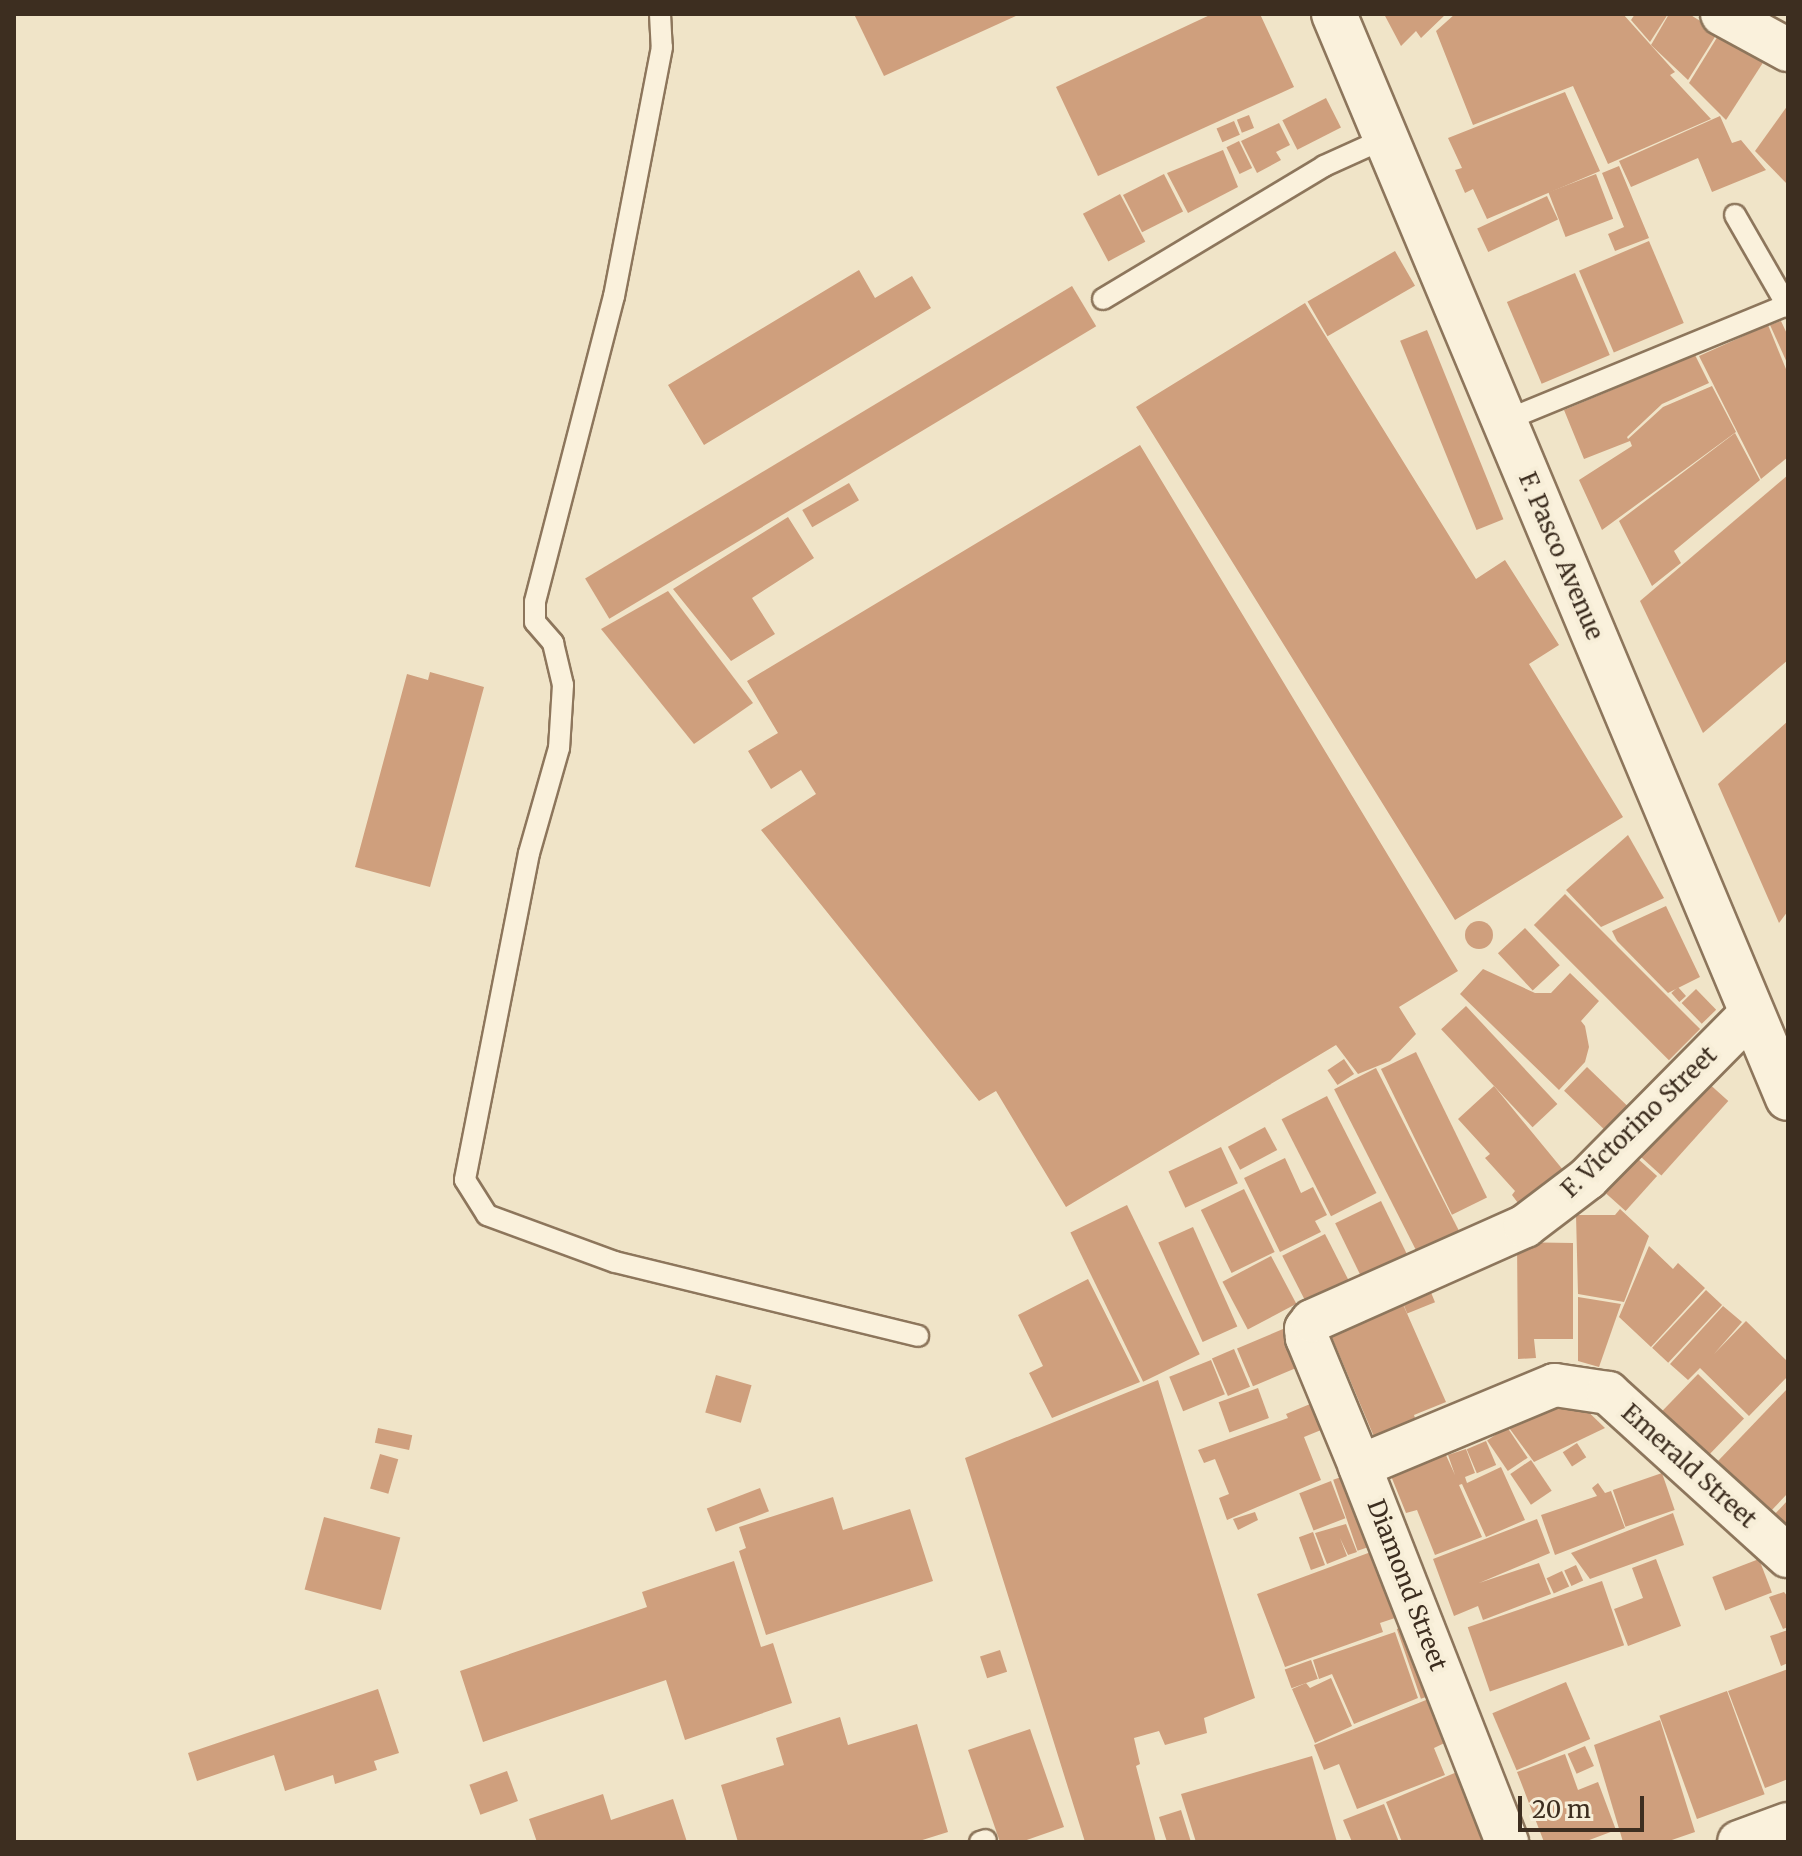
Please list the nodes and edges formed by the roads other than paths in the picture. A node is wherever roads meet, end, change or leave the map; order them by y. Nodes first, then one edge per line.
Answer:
1 (660, 14) edge
2 (1334, 14) edge
3 (1722, 14) edge
4 (1788, 50) edge
5 (1386, 138) junction
6 (1735, 215) dead end
7 (1103, 299) dead end
8 (1788, 306) edge
9 (1504, 421) junction
10 (1752, 1012) junction
11 (1788, 1098) edge
12 (1306, 1329) joint
13 (918, 1336) dead end
14 (1360, 1466) junction
15 (1788, 1556) edge
16 (1788, 1824) edge
17 (1507, 1842) edge
18 (1739, 1842) edge

1 - 13 lane
2 - 5 street, F. Pasco Avenue
3 - 4 street
5 - 7 lane
5 - 9 street, F. Pasco Avenue
6 - 8 lane
8 - 9 lane
9 - 10 street, F. Pasco Avenue
10 - 11 street, F. Pasco Avenue
10 - 12 street, F. Victorino Street
12 - 14 street, Diamond Street
14 - 15 street, Emerald Street
14 - 17 street, Diamond Street
16 - 18 street

